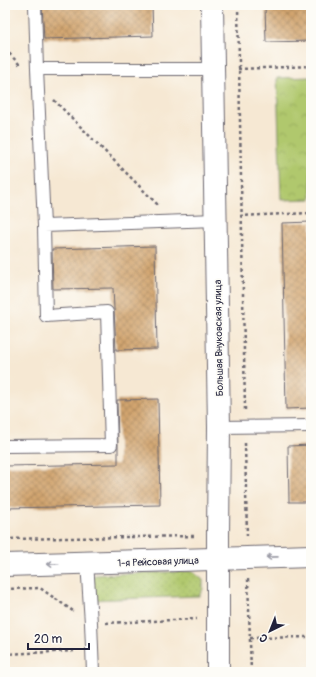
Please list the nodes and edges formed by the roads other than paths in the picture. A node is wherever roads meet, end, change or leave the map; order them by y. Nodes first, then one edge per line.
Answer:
1 (35, 5) edge
2 (212, 5) edge
3 (37, 69) junction
4 (214, 69) junction
5 (216, 220) junction
6 (44, 226) junction
7 (311, 426) edge
8 (219, 427) junction
9 (5, 446) edge
10 (311, 556) edge
11 (218, 559) junction
12 (87, 562) junction
13 (5, 565) edge
14 (93, 672) edge
15 (218, 672) edge

1 - 3 lane
2 - 4 street, Большая Внуковская улица
3 - 4 lane
3 - 6 lane
4 - 5 street, Большая Внуковская улица
5 - 6 lane
5 - 8 street, Большая Внуковская улица
6 - 9 lane
7 - 8 lane
8 - 11 street, Большая Внуковская улица
10 -> 11 street, 1-я Рейсовая улица
11 - 12 street, 1-я Рейсовая улица
11 - 15 street, Большая Внуковская улица
12 -> 13 street, 1-я Рейсовая улица
12 - 14 lane

